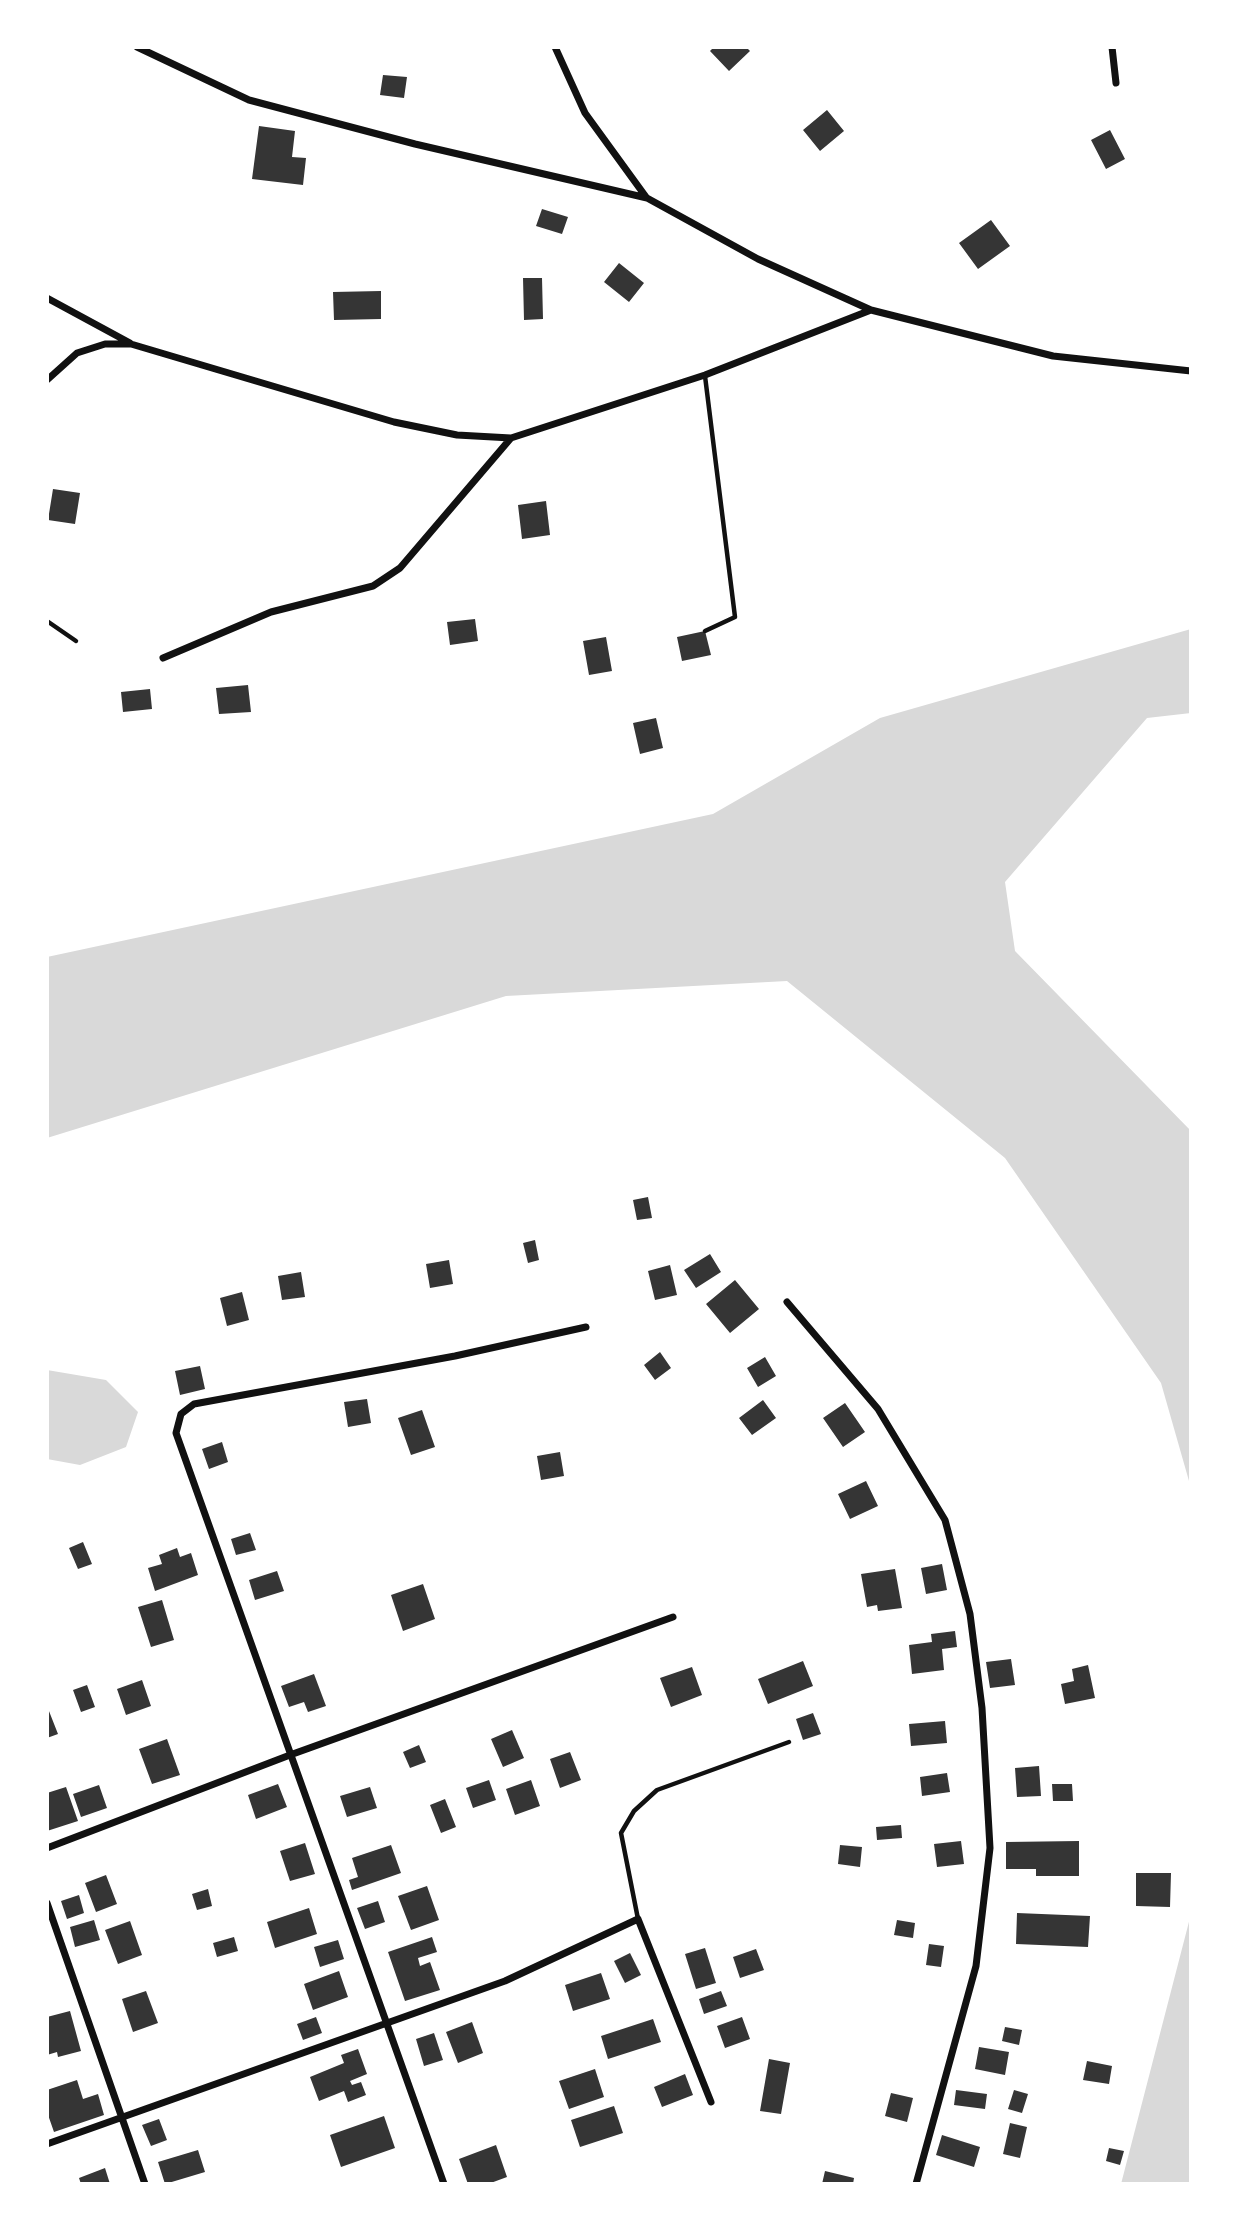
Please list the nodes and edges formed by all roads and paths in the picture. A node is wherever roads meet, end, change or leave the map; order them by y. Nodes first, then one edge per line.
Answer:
1 (137, 47) edge
2 (555, 47) edge
3 (1112, 47) edge
4 (1116, 83) dead end
5 (647, 198) junction
6 (47, 298) edge
7 (871, 310) junction
8 (131, 344) junction
9 (1191, 371) edge
10 (705, 375) junction
11 (47, 380) edge
12 (511, 438) junction
13 (47, 621) edge
14 (705, 631) dead end
15 (76, 641) dead end
16 (163, 658) dead end
17 (786, 1302) dead end
18 (586, 1327) dead end
19 (673, 1617) dead end
20 (789, 1742) dead end
21 (290, 1755) junction
22 (47, 1848) edge
23 (47, 1903) edge
24 (638, 1919) junction
25 (386, 2023) junction
26 (711, 2102) dead end
27 (121, 2117) junction
28 (47, 2144) edge
29 (145, 2184) edge
30 (444, 2184) edge
31 (916, 2184) edge

1 - 5 street
2 - 5 street
3 - 4 street
5 - 7 street
6 - 8 street
7 - 9 street
7 - 10 street
8 - 11 street
8 - 12 street
10 - 12 street
10 - 14 lane
12 - 16 street
13 - 15 lane
17 - 31 street
18 - 21 street
19 - 21 street
20 - 24 lane
21 - 22 street
21 - 25 street
23 - 27 street
24 - 25 street
24 - 26 street
25 - 27 street
25 - 30 street
27 - 28 street
27 - 29 street

